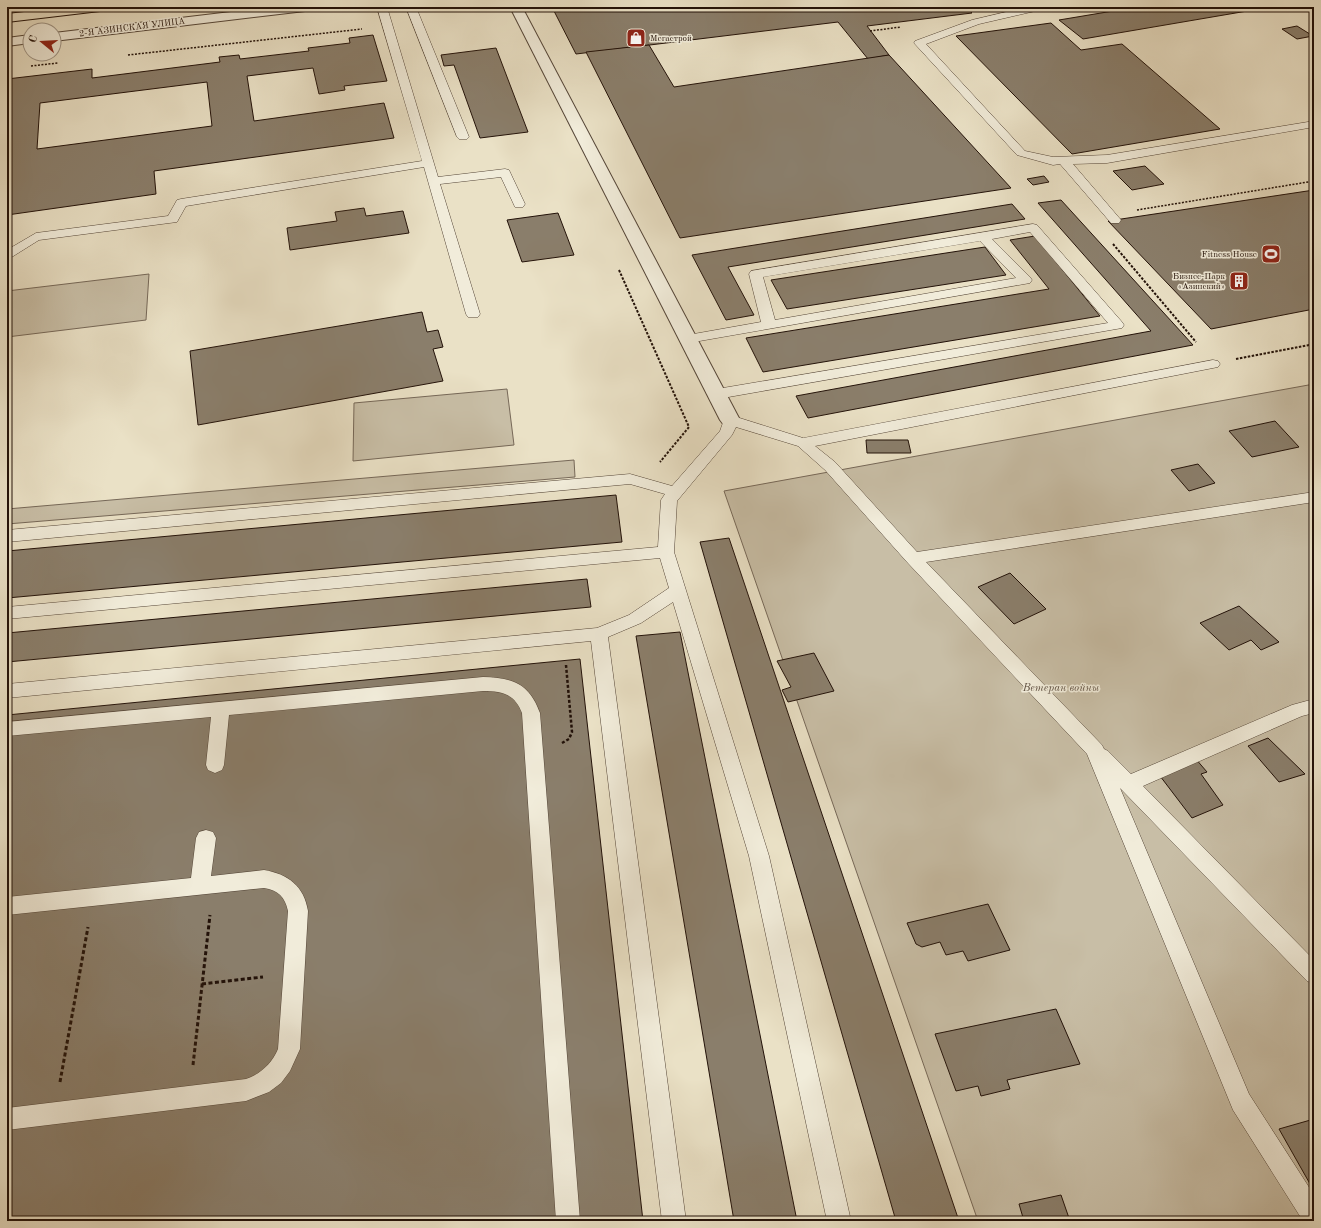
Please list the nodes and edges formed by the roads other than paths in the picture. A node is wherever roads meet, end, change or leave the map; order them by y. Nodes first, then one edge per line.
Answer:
1 (100, 7) edge
2 (305, 7) edge
3 (382, 7) edge
4 (411, 7) edge
5 (516, 7) edge
6 (1040, 7) edge
7 (1310, 7) edge
8 (1314, 8) edge
9 (7, 18) edge
10 (62, 35) edge
11 (22, 40) edge
12 (7, 42) edge
13 (1314, 124) edge
14 (463, 137) dead end
15 (1063, 160) junction
16 (429, 164) junction
17 (434, 181) junction
18 (519, 204) dead end
19 (1113, 217) road end
20 (983, 236) junction
21 (7, 256) edge
22 (473, 314) dead end
23 (770, 325) junction
24 (688, 339) junction
25 (1213, 364) road end
26 (717, 394) junction
27 (730, 420) junction
28 (803, 444) junction
29 (675, 492) junction
30 (1314, 497) edge
31 (7, 536) edge
32 (666, 552) junction
33 (913, 558) junction
34 (678, 590) junction
35 (7, 613) edge
36 (599, 634) junction
37 (7, 691) edge
38 (1314, 706) edge
39 (221, 709) junction
40 (7, 729) edge
41 (1095, 750) junction
42 (215, 765) dead end
43 (1128, 784) junction
44 (206, 838) dead end
45 (207, 885) junction
46 (7, 906) edge
47 (1314, 974) edge
48 (7, 1119) edge
49 (1314, 1217) edge
50 (568, 1221) edge
51 (674, 1221) edge
52 (839, 1221) edge

1 - 9 main road
2 - 10 street, 2-Я АЗИНСКАЯ УЛИЦА
3 - 16 lane
4 - 14 lane
5 - 24 street
6 - 15 lane
7 - 8 lane
11 - 12 street
13 - 15 lane
15 - 19 lane
16 - 17 lane
16 - 21 lane
17 - 18 lane
17 - 22 lane
20 - 23 lane
20 - 23 lane
20 - 26 lane
23 - 24 lane
24 - 26 street
25 - 28 lane
26 - 27 street
27 - 28 lane
27 - 29 lane
28 - 33 lane
29 - 31 lane
29 - 32 lane
30 - 33 lane
32 - 34 lane
32 - 35 lane
33 - 41 lane
34 - 36 lane
34 - 52 lane
36 - 37 lane
36 - 51 lane
38 - 43 lane
39 - 40 lane
39 - 42 lane
39 - 50 lane
41 - 43 lane
41 - 49 lane
43 - 47 lane
44 - 45 lane
45 - 46 lane
45 - 48 lane

